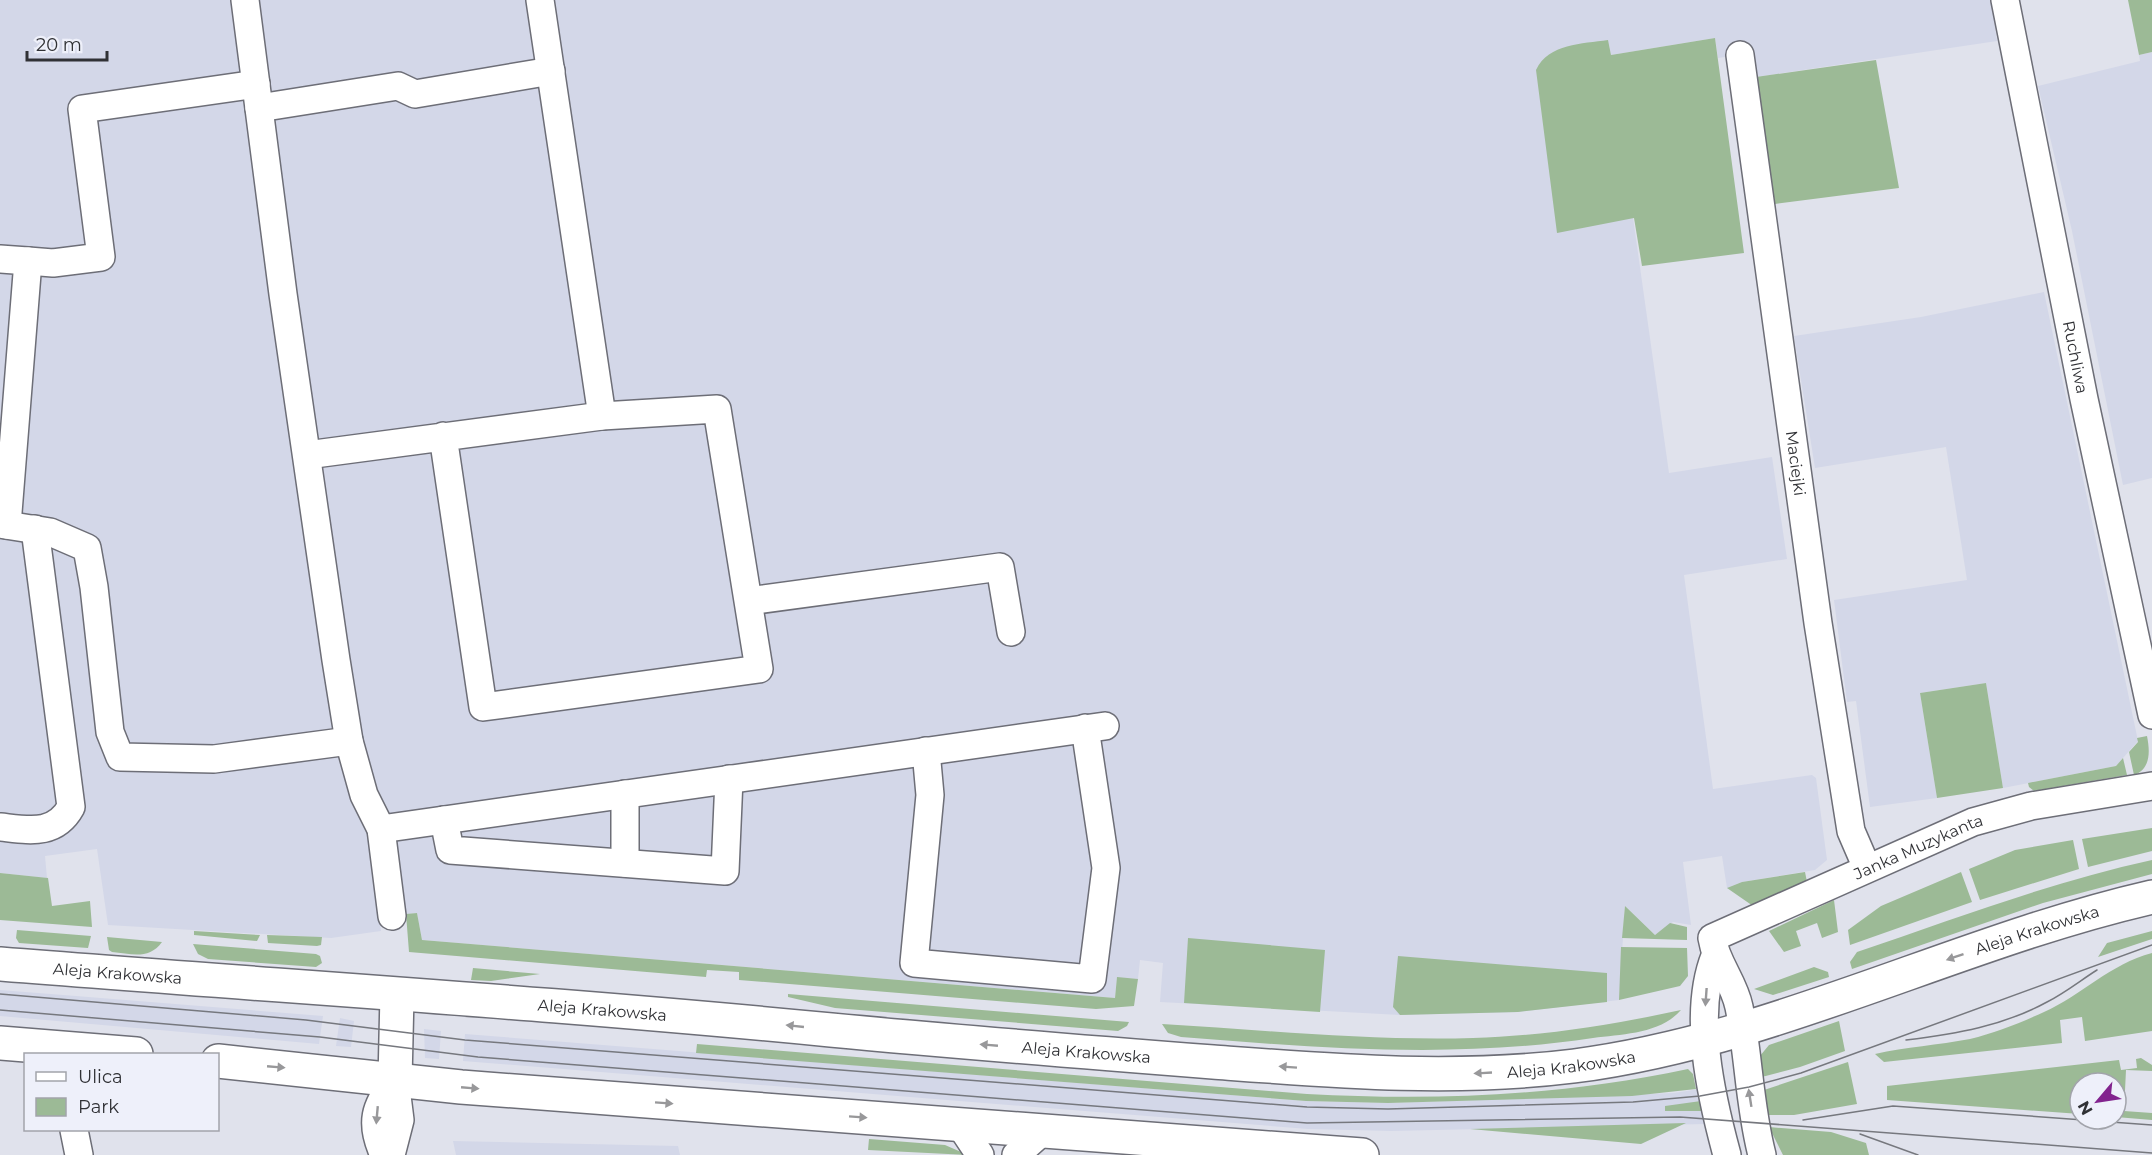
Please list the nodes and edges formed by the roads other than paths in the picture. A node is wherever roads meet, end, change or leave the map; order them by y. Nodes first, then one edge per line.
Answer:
1 (245, 0) edge
2 (540, 0) edge
3 (2005, 0) edge
4 (1740, 55) dead end
5 (551, 71) junction
6 (257, 96) junction
7 (0, 259) edge
8 (28, 261) junction
9 (602, 416) junction
10 (442, 436) junction
11 (307, 455) junction
12 (4, 525) edge
13 (35, 529) junction
14 (749, 601) junction
15 (1011, 632) dead end
16 (2152, 715) edge
17 (349, 741) junction
18 (926, 751) junction
19 (729, 779) junction
20 (2152, 786) edge
21 (625, 794) junction
22 (444, 820) junction
23 (0, 827) edge
24 (381, 829) junction
25 (625, 863) junction
26 (1867, 868) junction
27 (2152, 897) edge
28 (392, 916) dead end
29 (1715, 956) junction
30 (0, 964) edge
31 (397, 995) junction
32 (1741, 1030) junction
33 (1706, 1039) junction
34 (15, 1047) edge
35 (102, 1053) edge
36 (219, 1061) edge
37 (395, 1080) junction
38 (960, 1125) junction
39 (74, 1131) edge
40 (1043, 1131) junction
41 (79, 1155) edge
42 (384, 1155) edge
43 (391, 1155) edge
44 (980, 1155) edge
45 (1016, 1155) edge
46 (1362, 1155) edge
47 (1727, 1155) edge
48 (1762, 1155) edge

1 - 6 street
2 - 5 street
3 - 16 street, Ruchliwa
4 - 26 street, Maciejki
5 - 6 street
5 - 9 street
6 - 8 street
6 - 11 street
7 - 8 street
8 - 12 street
9 - 10 street
9 - 14 street
10 - 11 street
10 - 14 street
11 - 17 street
12 - 13 street
13 - 17 street
13 - 23 street
14 - 15 street
17 - 24 street
18 - 18 street
18 - 19 street
19 - 21 street
19 - 25 street
20 - 26 street, Janka Muzykanta
21 - 22 street
21 - 25 street
22 - 24 street
22 - 25 street
24 - 28 street
26 - 29 street, Janka Muzykanta
27 -> 32 main road, Aleja Krakowska
29 - 32 street
29 -> 33 street, Janka Muzykanta
30 - 31 main road, Aleja Krakowska
33 -> 31 main road, Aleja Krakowska
31 - 37 main road
32 - 33 main road, Aleja Krakowska
48 -> 32 street
33 - 47 street, Janka Muzykanta
34 - 35 main road
36 -> 37 main road
37 -> 38 main road
37 -> 42 street
37 - 43 street
38 - 40 main road
38 - 44 street
39 - 41 street
40 - 45 street
40 - 46 main road

